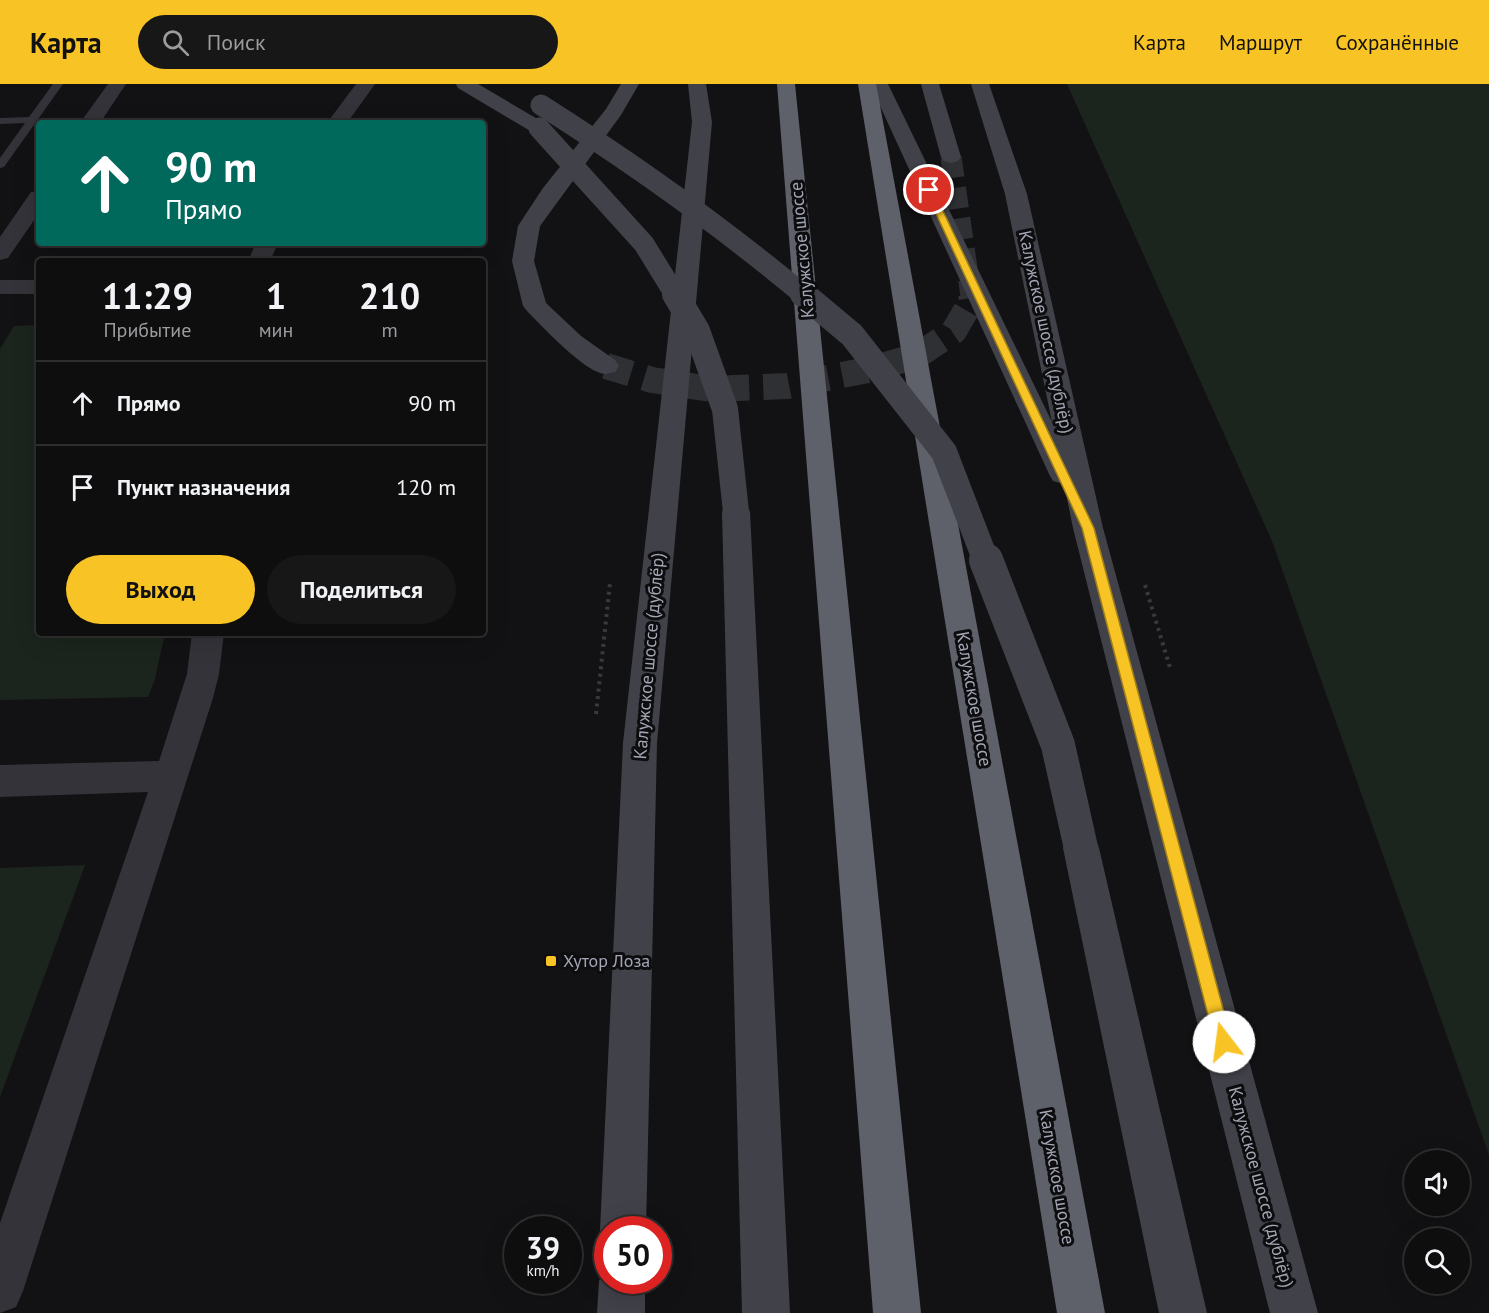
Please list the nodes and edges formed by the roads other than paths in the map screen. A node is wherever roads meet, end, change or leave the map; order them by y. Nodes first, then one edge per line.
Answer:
1 (58, 84) edge
2 (117, 84) edge
3 (366, 84) edge
4 (465, 84) edge
5 (630, 84) edge
6 (697, 84) edge
7 (786, 84) edge
8 (867, 84) edge
9 (879, 84) edge
10 (930, 84) edge
11 (980, 84) edge
12 (535, 109) junction
13 (32, 120) junction
14 (92, 120) edge
15 (340, 120) edge
16 (0, 121) edge
17 (951, 157) tunnel mouth
18 (0, 165) edge
19 (36, 201) edge
20 (0, 253) edge
21 (36, 287) edge
22 (0, 288) edge
23 (606, 366) tunnel mouth
24 (1088, 528) junction
25 (208, 636) edge
26 (170, 776) junction
27 (0, 781) edge
28 (623, 1216) edge
29 (0, 1292) edge
30 (622, 1294) edge
31 (621, 1313) edge
32 (766, 1313) edge
33 (897, 1313) edge
34 (1081, 1313) edge
35 (1184, 1313) edge
36 (1294, 1313) edge

1 - 13 lane
2 - 14 street
3 - 15 street
4 - 12 street
5 - 23 street
6 - 28 street, Калужское шоссе (дублёр)
7 - 33 highway, Калужское шоссе
8 - 34 highway, Калужское шоссе
9 - 24 street
10 - 17 street
11 - 24 street, Калужское шоссе (дублёр)
12 - 32 street, bridge
12 - 35 street, bridge
13 - 16 lane
13 - 18 lane
19 - 20 street
21 - 22 street
24 - 36 street, Калужское шоссе (дублёр)
25 - 26 street
26 - 27 street
26 - 29 street
30 - 31 street

